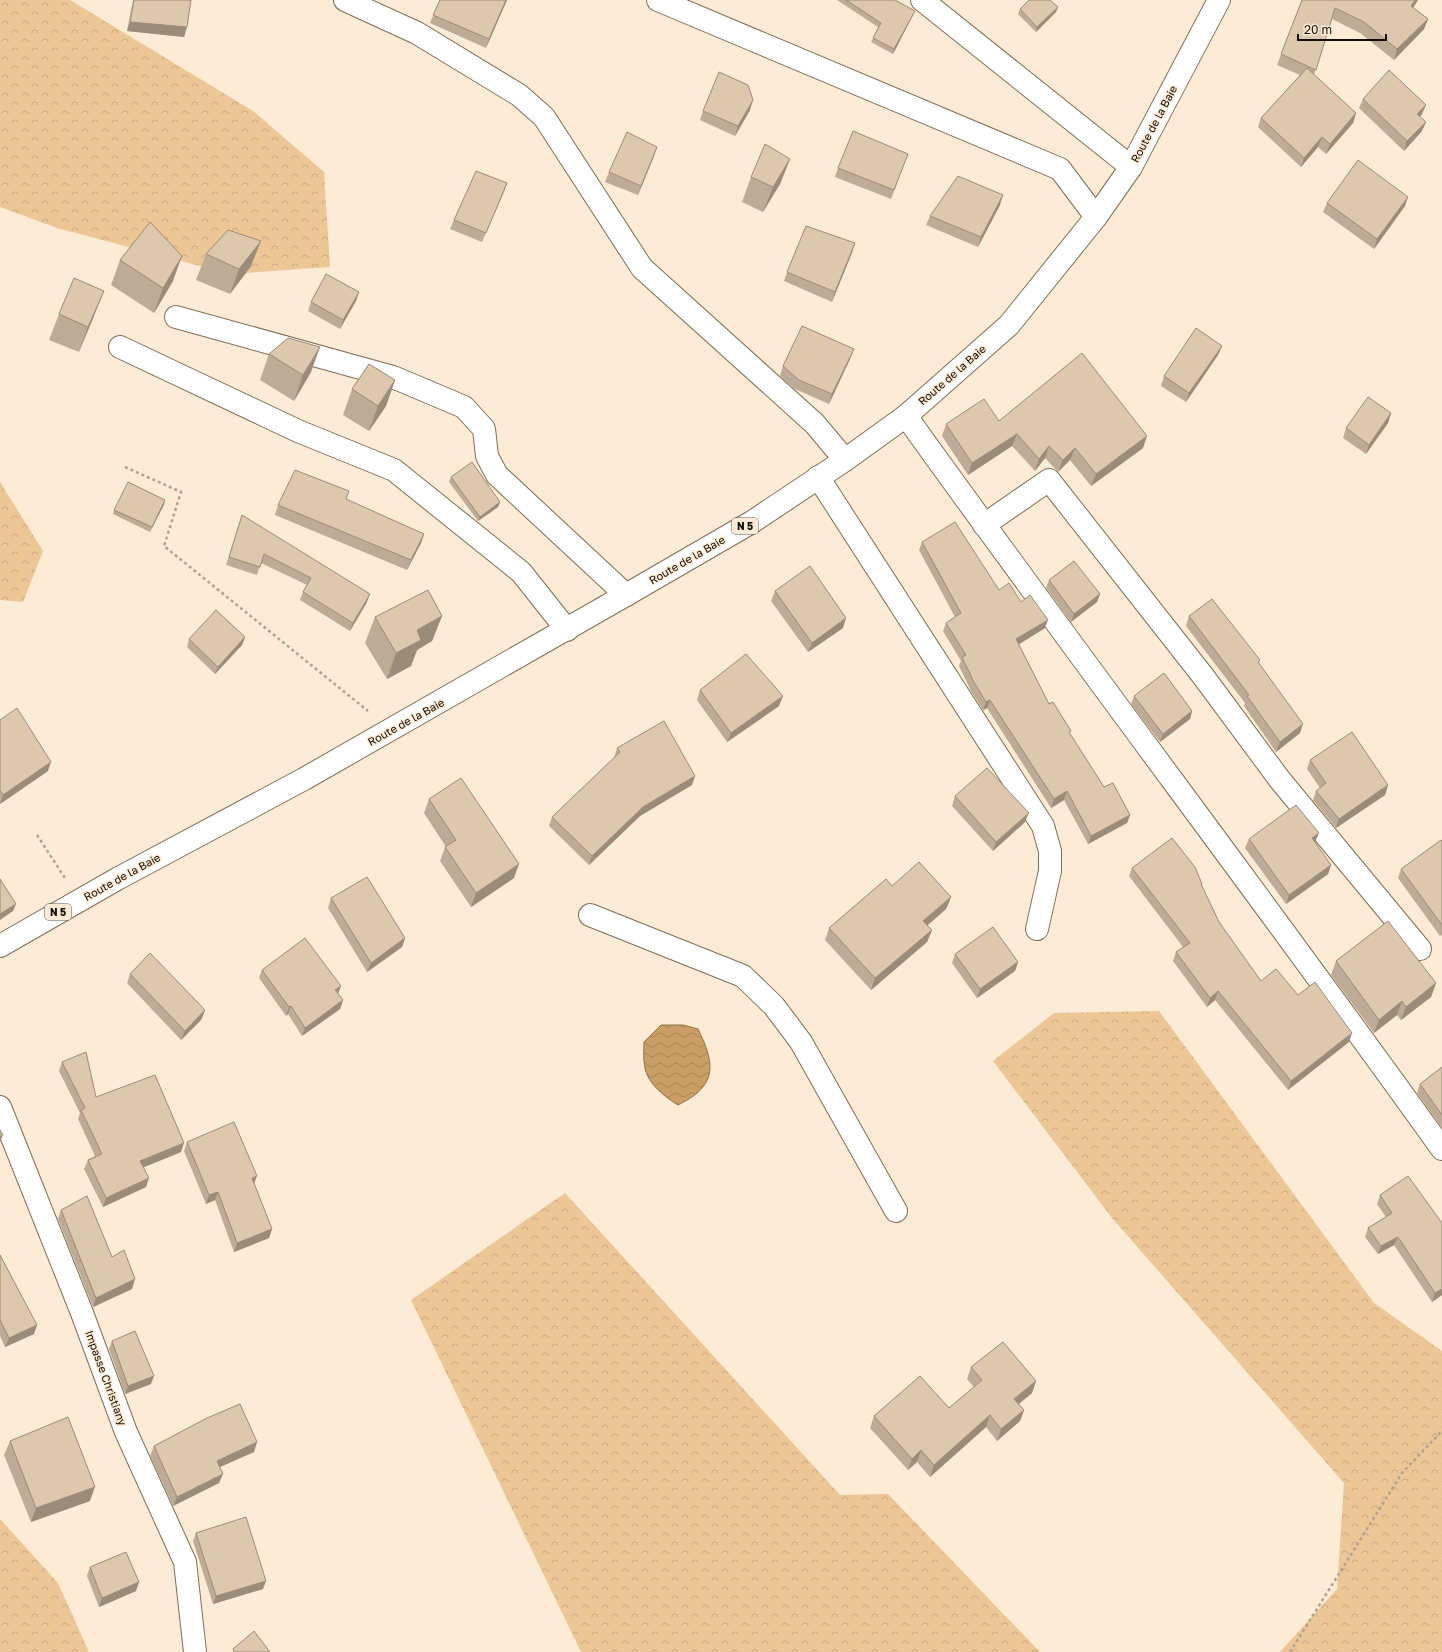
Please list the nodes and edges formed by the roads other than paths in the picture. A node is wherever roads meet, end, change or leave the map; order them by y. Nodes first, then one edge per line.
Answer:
1 (345, 0) edge
2 (658, 0) edge
3 (922, 0) edge
4 (1219, 0) edge
5 (1131, 167) junction
6 (1096, 216) junction
7 (176, 317) dead end
8 (120, 347) dead end
9 (906, 416) junction
10 (845, 460) junction
11 (818, 477) junction
12 (984, 525) junction
13 (626, 595) junction
14 (567, 630) junction
15 (590, 915) dead end
16 (1037, 929) dead end
17 (0, 946) edge
18 (1420, 949) dead end
19 (0, 1107) edge
20 (1442, 1149) edge
21 (896, 1211) dead end
22 (195, 1652) edge

1 - 10 street
2 - 6 street
3 - 5 street
4 - 5 street, Route de la Baie / N 5
5 - 6 street, Route de la Baie / N 5
6 - 9 street, Route de la Baie / N 5
7 - 13 street
8 - 14 street
9 - 10 street, Route de la Baie / N 5
9 - 12 street
10 - 11 street, Route de la Baie / N 5
11 - 13 street, Route de la Baie / N 5
11 - 16 street
12 - 18 street
12 - 20 street
13 - 14 street, Route de la Baie / N 5
14 - 17 street, Route de la Baie / N 5
15 - 21 street
19 - 22 street, Impasse Christiany

